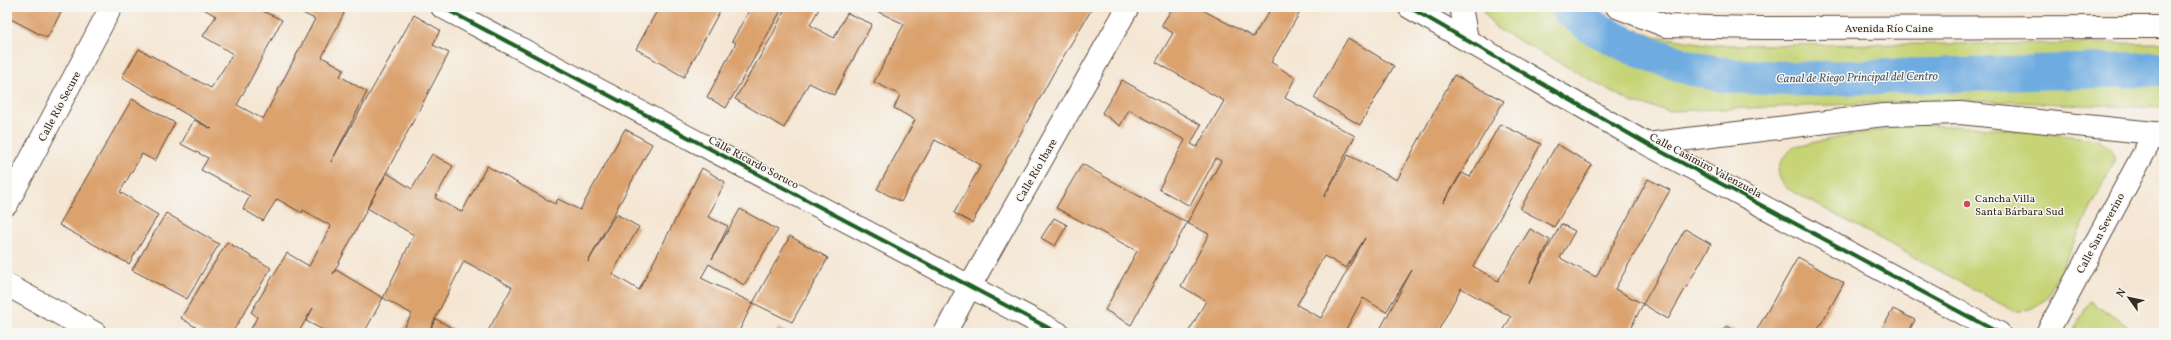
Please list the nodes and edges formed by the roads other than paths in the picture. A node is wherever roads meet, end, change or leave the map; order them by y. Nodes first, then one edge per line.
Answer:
1 (111, 7) edge
2 (442, 7) edge
3 (1128, 7) edge
4 (1409, 7) edge
5 (1461, 7) edge
6 (1617, 7) edge
7 (2164, 27) edge
8 (1467, 39) junction
9 (2159, 134) edge
10 (1647, 144) junction
11 (7, 204) edge
12 (7, 285) edge
13 (970, 286) junction
14 (94, 333) edge
15 (945, 333) edge
16 (1058, 333) edge
17 (1999, 333) edge
18 (2047, 333) edge

1 - 11 street, Calle Río Secure
2 - 13 street, Calle Ricardo Soruco
3 - 13 street, Calle Río Ibare
4 - 8 street, Calle Casimiro Valenzuela
5 - 8 street
6 - 7 street, Avenida Río Caine
8 - 10 street, Calle Casimiro Valenzuela
9 - 10 street
9 - 18 street, Calle San Severino
10 - 17 street, Calle Casimiro Valenzuela
12 - 14 street
13 - 15 street, Calle Río Ibare
13 - 16 street, Calle Ricardo Soruco

